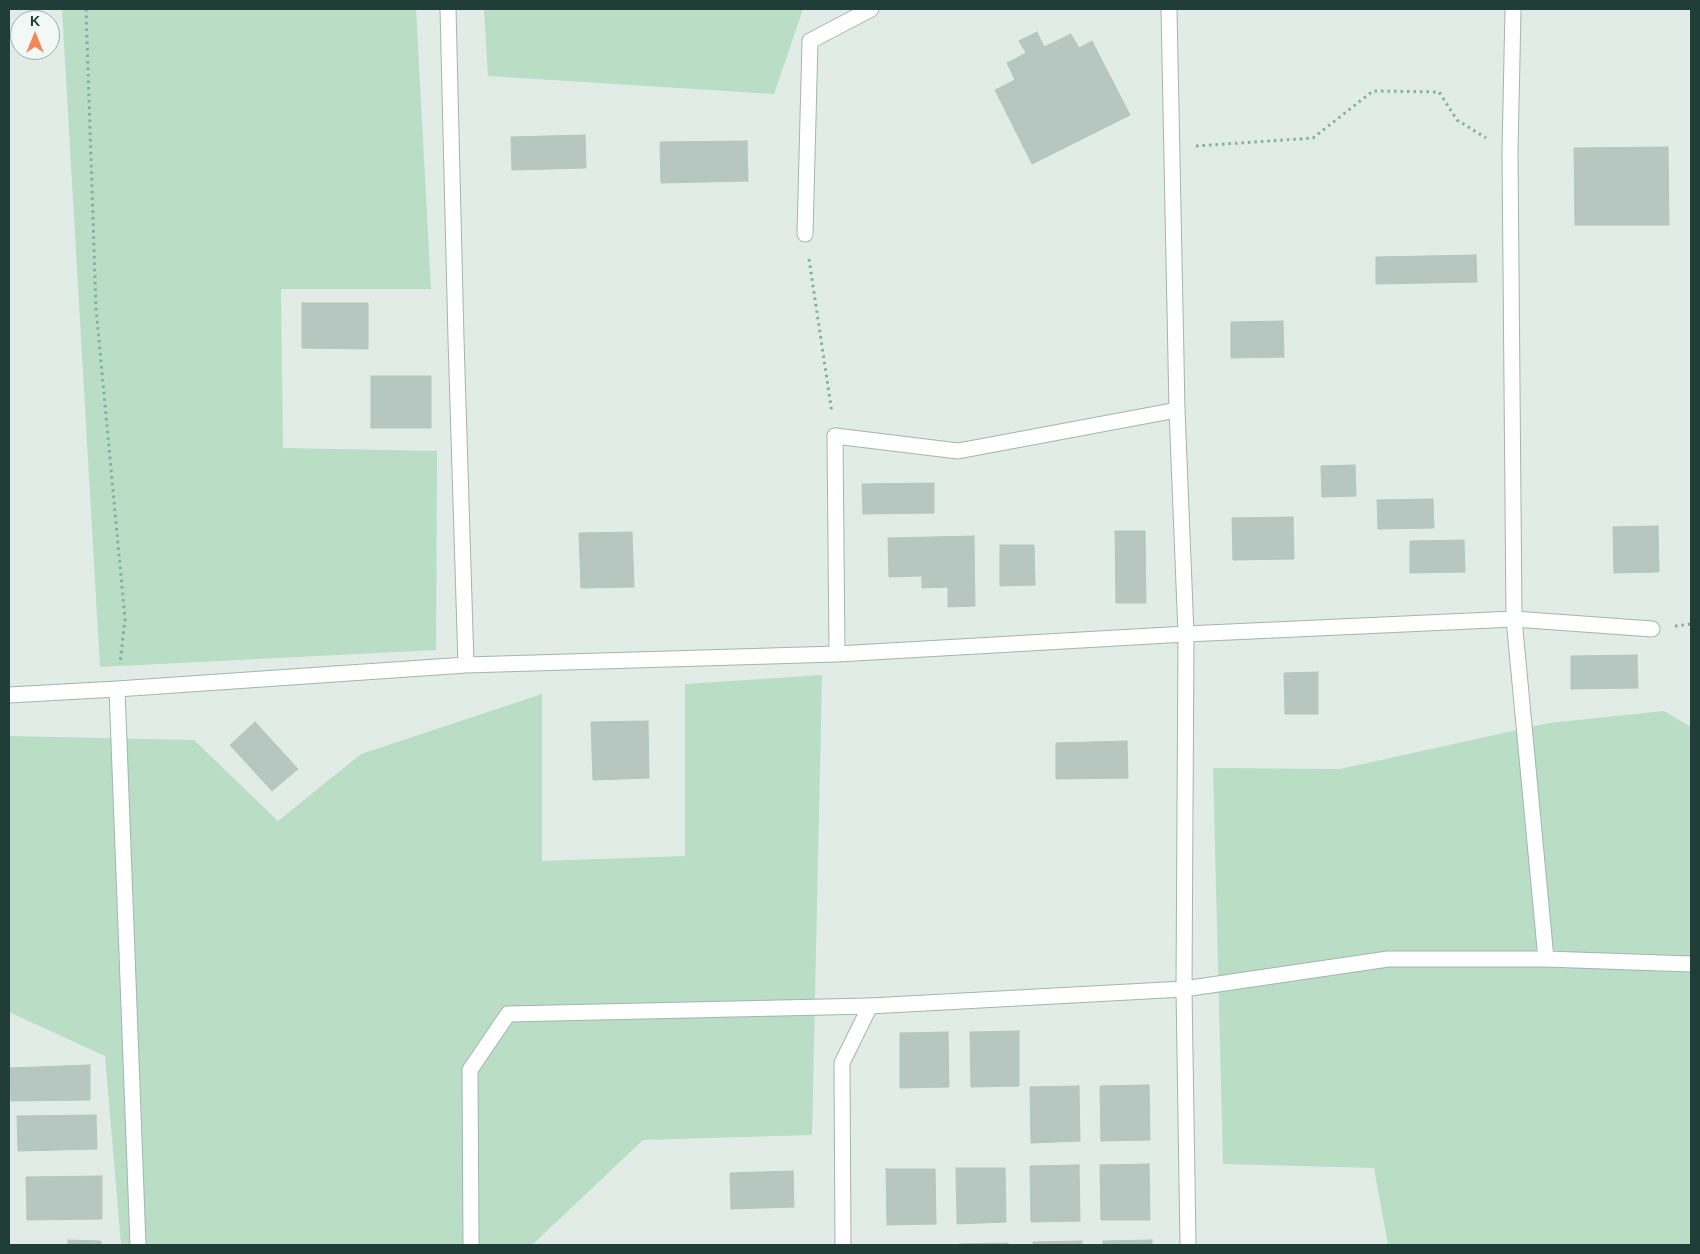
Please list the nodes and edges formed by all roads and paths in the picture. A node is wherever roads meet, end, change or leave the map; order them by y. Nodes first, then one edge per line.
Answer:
1 (86, 9) edge
2 (448, 9) edge
3 (871, 9) edge
4 (1169, 9) edge
5 (1513, 9) edge
6 (1173, 148) junction
7 (1510, 152) junction
8 (805, 234) joint
9 (1177, 410) junction
10 (835, 436) junction
11 (1514, 619) junction
12 (1652, 630) dead end
13 (1186, 634) junction
14 (837, 654) junction
15 (466, 665) junction
16 (117, 689) junction
17 (9, 695) edge
18 (1546, 959) junction
19 (1691, 964) edge
20 (1184, 989) junction
21 (870, 1006) junction
22 (138, 1245) edge
23 (471, 1245) edge
24 (843, 1245) edge
25 (1188, 1245) edge

1 - 16 path
2 - 15 street
3 - 8 street
4 - 6 street
5 - 7 street
6 - 7 path
6 - 9 street
7 - 11 street
8 - 10 path
9 - 10 street
9 - 13 street
10 - 14 street
11 - 12 street
11 - 13 street
11 - 18 street
13 - 14 street
13 - 20 street
14 - 15 street
15 - 16 street
16 - 17 street
16 - 22 street
18 - 19 street
18 - 20 street
20 - 21 street
20 - 25 street
21 - 23 street
21 - 24 street

